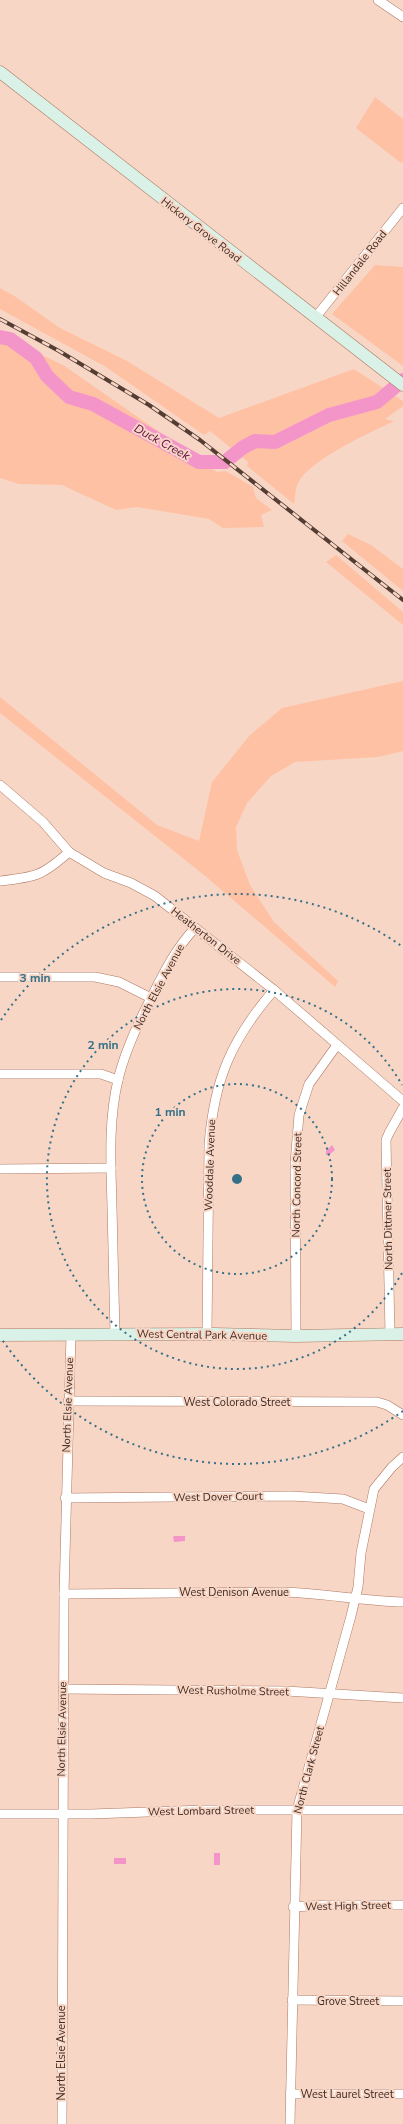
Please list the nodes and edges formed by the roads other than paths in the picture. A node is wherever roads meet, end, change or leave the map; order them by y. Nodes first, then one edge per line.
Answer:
1 (378, 0) edge
2 (403, 17) edge
3 (0, 72) edge
4 (403, 208) edge
5 (315, 318) junction
6 (403, 385) edge
7 (0, 785) edge
8 (69, 852) junction
9 (0, 881) edge
10 (195, 928) junction
11 (0, 977) edge
12 (274, 990) junction
13 (151, 998) junction
14 (336, 1045) junction
15 (0, 1074) edge
16 (118, 1080) junction
17 (403, 1101) edge
18 (403, 1108) edge
19 (111, 1168) junction
20 (0, 1169) edge
21 (71, 1334) junction
22 (115, 1334) junction
23 (207, 1334) junction
24 (390, 1334) junction
25 (403, 1334) edge
26 (0, 1335) edge
27 (296, 1336) junction
28 (68, 1401) junction
29 (403, 1415) edge
30 (403, 1457) edge
31 (65, 1498) junction
32 (369, 1508) junction
33 (64, 1594) junction
34 (355, 1600) junction
35 (403, 1602) edge
36 (62, 1689) junction
37 (330, 1694) junction
38 (403, 1698) edge
39 (296, 1810) junction
40 (403, 1810) edge
41 (0, 1814) edge
42 (61, 1814) junction
43 (403, 1905) edge
44 (293, 1907) junction
45 (292, 2000) junction
46 (403, 2001) edge
47 (290, 2094) junction
48 (403, 2094) edge
49 (62, 2124) edge
50 (290, 2124) edge

1 - 2 street
3 - 5 main road, Hickory Grove Road
4 - 5 street, Hillandale Road
5 - 6 main road, Hickory Grove Road
7 - 8 street, Heatherton Drive
8 - 9 street
8 - 10 street, Heatherton Drive
10 - 12 street, Heatherton Drive
10 - 13 street, North Elsie Avenue
11 - 13 street
12 - 14 street, Heatherton Drive
12 - 23 street, Wooddale Avenue
13 - 16 street, North Elsie Avenue
14 - 17 street, Heatherton Drive
14 - 27 street, North Concord Street
15 - 16 street
16 - 19 street, North Elsie Avenue
18 - 24 street, North Dittmer Street
19 - 20 street
19 - 22 street, North Elsie Avenue
21 - 22 main road, West Central Park Avenue
21 - 26 main road, West Central Park Avenue
21 - 28 street, North Elsie Avenue
22 - 23 main road, West Central Park Avenue
23 - 27 main road, West Central Park Avenue
24 - 25 main road, West Central Park Avenue
24 - 27 main road, West Central Park Avenue
28 - 29 street, West Colorado Street
28 - 31 street, North Elsie Avenue
30 - 32 street, North Clark Street
31 - 32 street, West Dover Court
31 - 33 street, North Elsie Avenue
32 - 34 street, North Clark Street
33 - 34 street, West Denison Avenue
33 - 36 street, North Elsie Avenue
34 - 35 street, West Denison Avenue
34 - 37 street, North Clark Street
36 - 37 street, West Rusholme Street
36 - 42 street, North Elsie Avenue
37 - 38 street, West Rusholme Street
37 - 39 street, North Clark Street
39 - 40 street, West Lombard Street
39 - 42 street, West Lombard Street
39 - 44 street, North Clark Street
41 - 42 street, West Lombard Street
42 - 49 street, North Elsie Avenue
43 - 44 street, West High Street
44 - 45 street, North Clark Street
45 - 46 street, Grove Street
45 - 47 street, North Clark Street
47 - 48 street, West Laurel Street
47 - 50 street, North Clark Street

